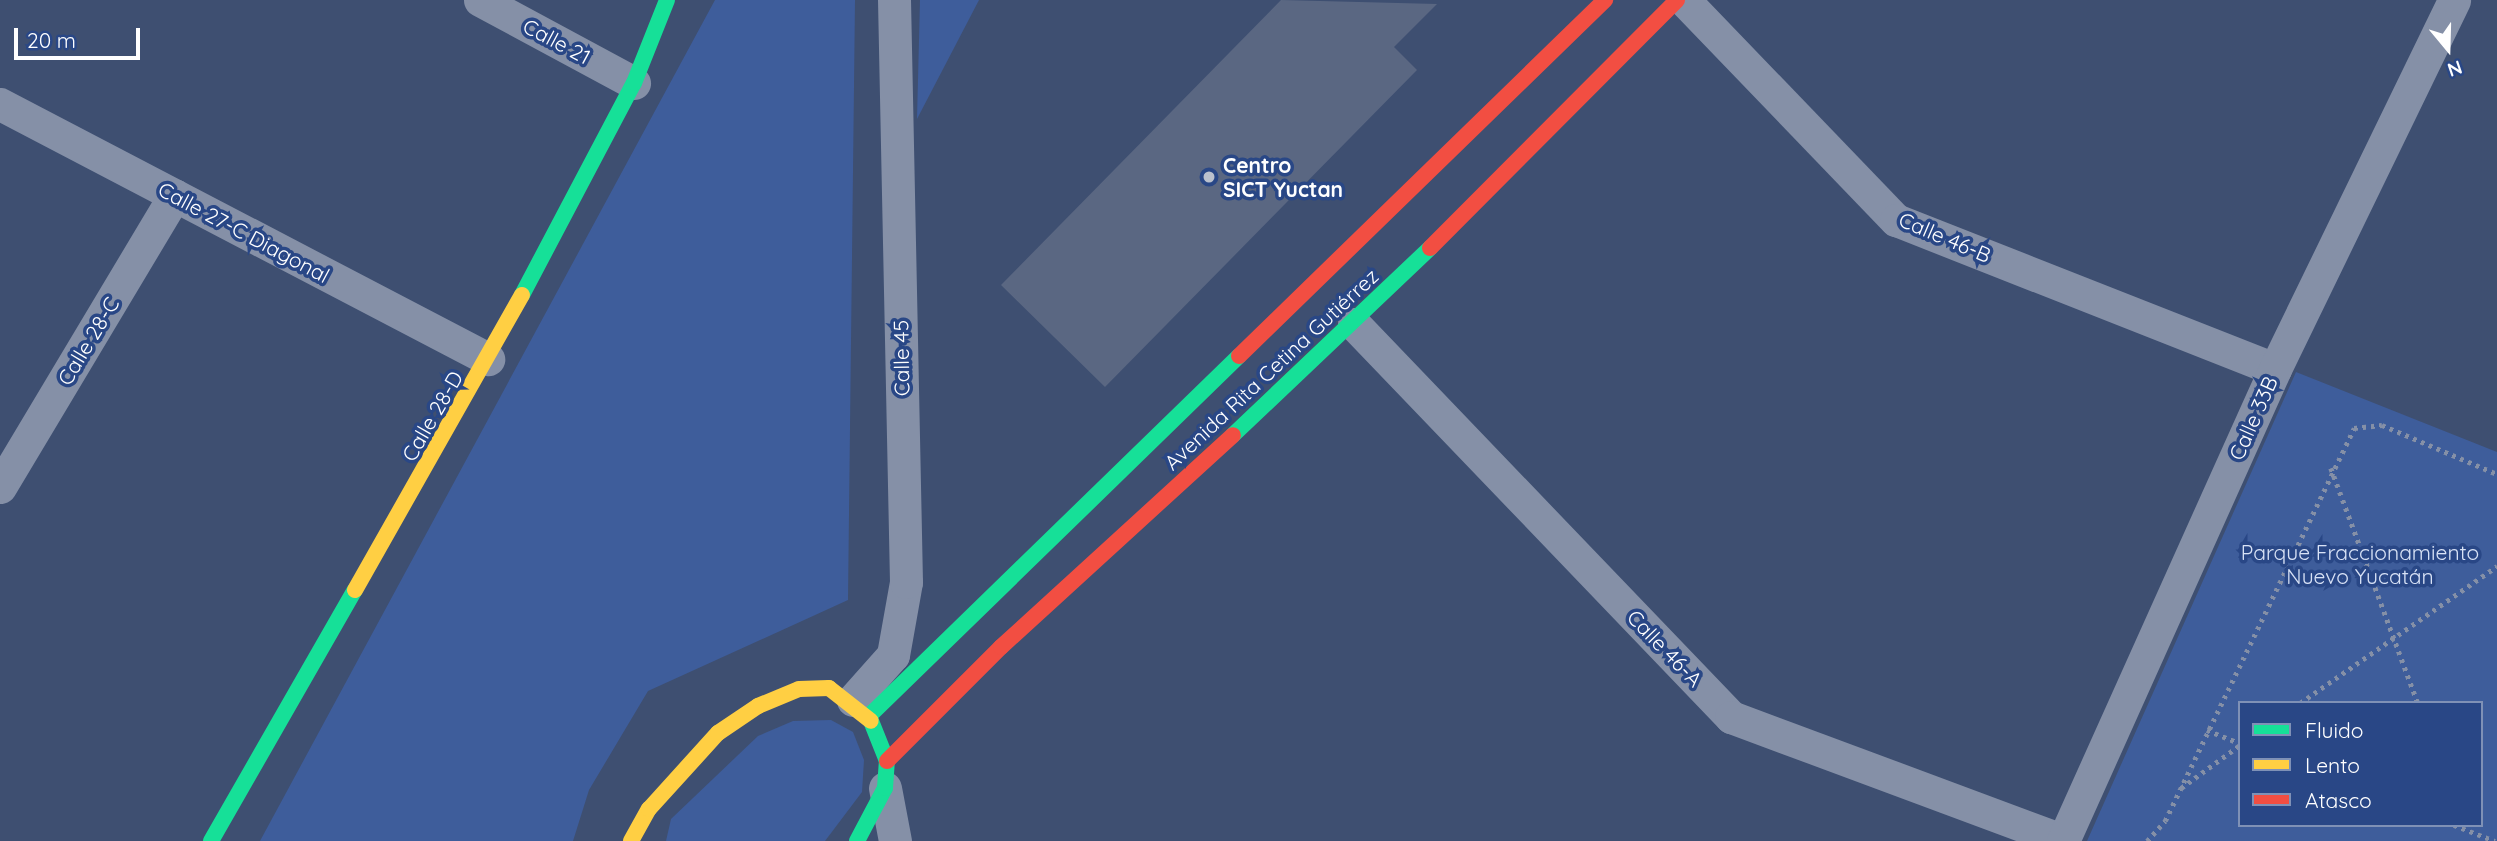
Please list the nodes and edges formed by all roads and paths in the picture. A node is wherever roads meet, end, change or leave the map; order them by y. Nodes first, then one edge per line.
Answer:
1 (480, 0) edge
2 (667, 0) edge
3 (894, 0) edge
4 (1605, 0) edge
5 (1677, 0) edge
6 (1684, 0) edge
7 (2454, 0) edge
8 (634, 83) junction
9 (0, 104) edge
10 (175, 195) junction
11 (1353, 324) junction
12 (488, 359) junction
13 (2275, 369) junction
14 (2331, 468) junction
15 (2497, 474) edge
16 (0, 487) edge
17 (2497, 566) edge
18 (2394, 638) junction
19 (2303, 701) edge
20 (2417, 701) edge
21 (861, 708) junction
22 (2207, 730) junction
23 (2238, 743) edge
24 (2238, 745) edge
25 (886, 774) junction
26 (2180, 788) junction
27 (2465, 827) edge
28 (211, 841) edge
29 (631, 841) edge
30 (857, 841) edge
31 (895, 841) edge
32 (2064, 841) edge
33 (2147, 841) edge
34 (2495, 841) edge

1 - 8 street, Calle 21
2 - 8 street, Calle 28-D
3 - 21 street, Calle 45
4 - 21 street, Avenida Rita Cetina Gutiérrez
5 - 11 street, Avenida Rita Cetina Gutiérrez
6 - 13 street, Calle 46-B
7 - 13 street, Calle 33B
8 - 12 street, Calle 28-D
9 - 10 street, Calle 27-C Diagonal
10 - 12 street, Calle 27-C Diagonal
10 - 16 street, Calle 28-C
11 - 25 street, Avenida Rita Cetina Gutiérrez
11 - 32 street, Calle 46-A
12 - 28 street, Calle 28-D
13 - 32 street, Calle 33B
14 - 15 path
14 - 18 path
14 - 22 path
17 - 18 path
18 - 19 path
18 - 20 path
21 - 25 street
21 - 29 street
22 - 23 path
22 - 26 path
24 - 26 path
25 - 30 street, Avenida Rita Cetina Gutiérrez
25 - 31 street
26 - 33 path
27 - 34 path

